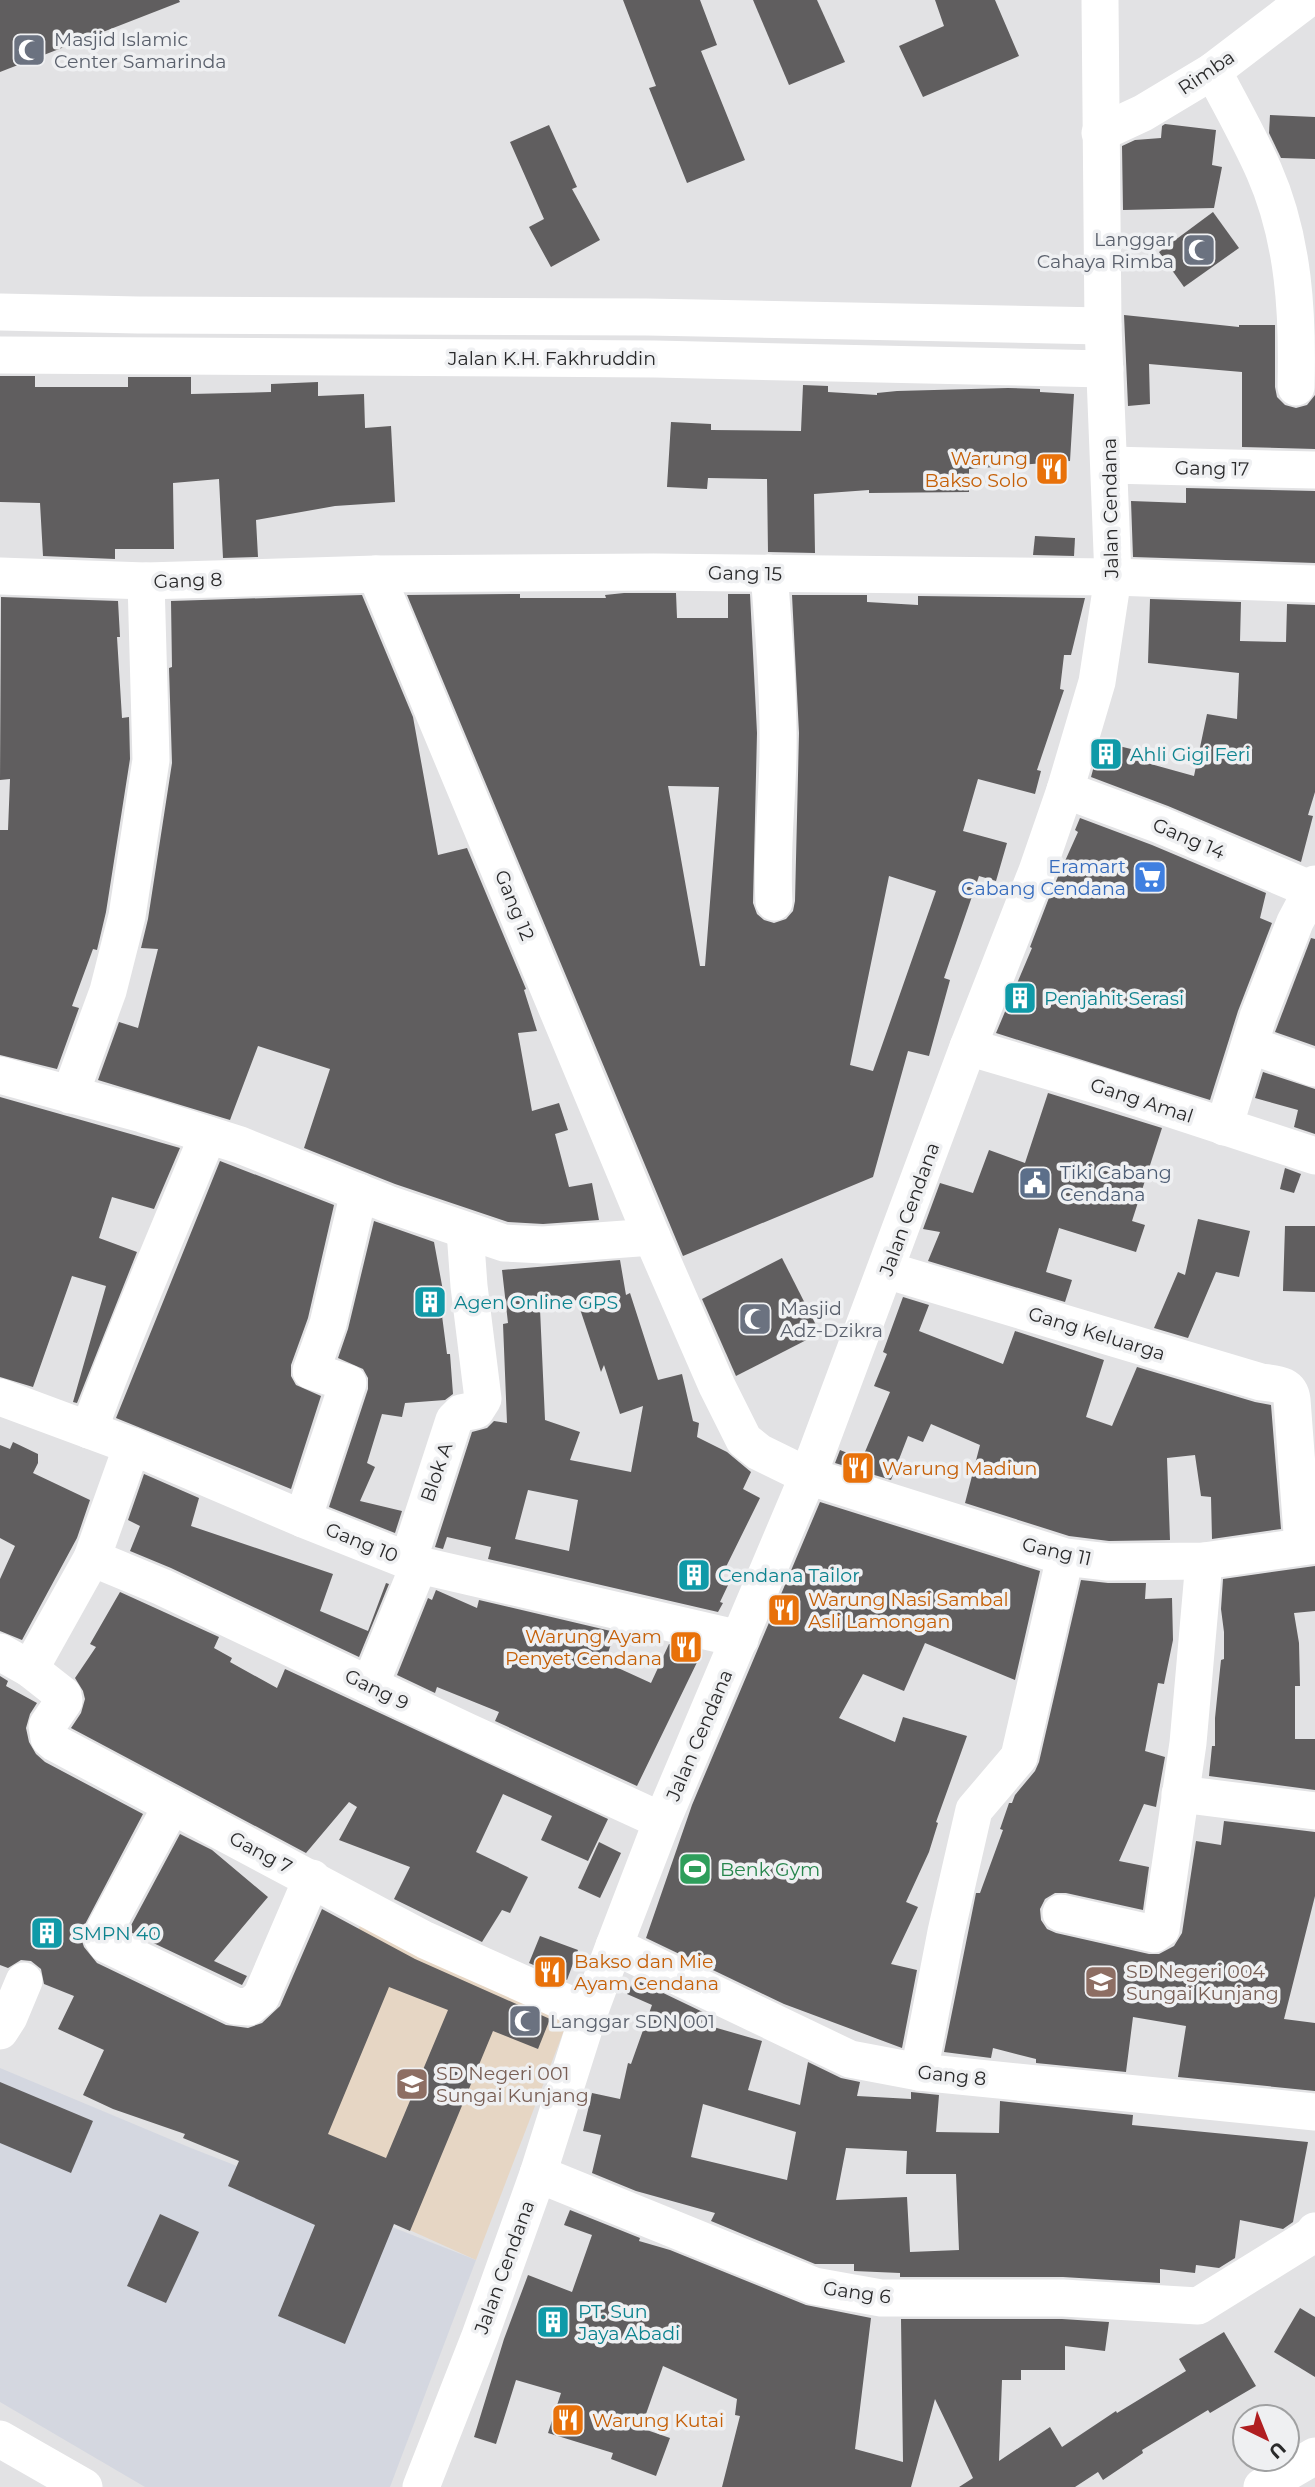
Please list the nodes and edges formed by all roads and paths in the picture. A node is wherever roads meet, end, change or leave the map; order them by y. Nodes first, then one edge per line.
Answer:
1 (1100, 0) edge
2 (1306, 0) edge
3 (1213, 71) junction
4 (1100, 133) junction
5 (0, 312) edge
6 (1104, 326) junction
7 (0, 355) edge
8 (1105, 369) junction
9 (1296, 387) dead end
10 (1110, 465) junction
11 (1315, 470) edge
12 (769, 573) junction
13 (376, 574) junction
14 (0, 576) edge
15 (1113, 577) junction
16 (146, 581) junction
17 (1315, 584) edge
18 (1065, 790) junction
19 (1314, 887) edge
20 (774, 902) dead end
21 (1250, 1045) junction
22 (968, 1047) junction
23 (1314, 1068) edge
24 (0, 1075) edge
25 (70, 1095) junction
26 (1224, 1127) junction
27 (208, 1135) junction
28 (1315, 1156) edge
29 (359, 1192) junction
30 (465, 1231) junction
31 (652, 1237) junction
32 (887, 1270) junction
33 (0, 1397) edge
34 (89, 1430) junction
35 (132, 1447) junction
36 (808, 1476) junction
37 (303, 1519) junction
38 (1309, 1546) edge
39 (1065, 1557) junction
40 (92, 1558) junction
41 (1204, 1561) junction
42 (414, 1563) junction
43 (740, 1639) junction
44 (15, 1661) edge
45 (370, 1685) junction
46 (1180, 1794) junction
47 (172, 1805) junction
48 (1315, 1811) edge
49 (663, 1821) junction
50 (312, 1878) junction
51 (1061, 1913) dead end
52 (614, 1946) junction
53 (24, 1981) dead end
54 (589, 2013) junction
55 (0, 2031) edge
56 (919, 2072) junction
57 (1315, 2112) edge
58 (538, 2174) junction
59 (1315, 2231) edge
60 (0, 2439) edge
61 (1315, 2456) edge
62 (41, 2476) edge
63 (431, 2484) edge
64 (84, 2487) edge
65 (1262, 2487) edge

1 - 4 street, Jalan Cendana
2 - 3 street, Rimba
3 - 4 street, Rimba
3 - 9 street
4 - 6 street, Jalan Cendana
5 - 6 street
6 - 8 street, Jalan Cendana
7 - 8 street, Jalan K.H. Fakhruddin
8 - 10 street, Jalan Cendana
10 - 11 street, Gang 17
10 - 15 street, Jalan Cendana
12 - 13 street, Gang 15
12 - 15 street, Gang 15
12 - 20 street
13 - 16 street, Gang 8
13 - 31 street, Gang 12
14 - 16 street, Gang 8
15 - 17 street, Gang 15
15 - 18 street, Jalan Cendana
16 - 25 street
18 - 19 street, Gang 14
18 - 22 street, Jalan Cendana
19 - 21 street
21 - 23 street
21 - 26 street
22 - 26 street, Gang Amal
22 - 32 street, Jalan Cendana
24 - 25 street
25 - 27 street
26 - 28 street, Gang Amal
27 - 29 street
27 - 34 street
29 - 30 street
29 - 37 street
30 - 31 street
30 - 42 street, Blok A
31 - 36 street, Gang 12
32 - 36 street, Jalan Cendana
32 - 38 street, Gang Keluarga
33 - 34 street, Gang 10
34 - 35 street, Gang 10
35 - 37 street, Gang 10
35 - 40 street
36 - 39 street, Gang 11
36 - 43 street, Jalan Cendana
37 - 42 street, Gang 10
38 - 41 street, Gang 11
39 - 41 street, Gang 11
39 - 56 street
40 - 44 street
40 - 45 street, Gang 9
41 - 46 street
42 - 43 street, Gang 10
42 - 45 street, Blok A
43 - 49 street, Jalan Cendana
44 - 47 street, Gang 7
45 - 49 street, Gang 9
46 - 48 street
46 - 51 street
47 - 50 street, Gang 7
47 - 50 street
49 - 52 street, Jalan Cendana
50 - 54 street, Gang 7
52 - 54 street, Jalan Cendana
52 - 56 street, Gang 8
53 - 55 street
54 - 58 street, Jalan Cendana
56 - 57 street, Gang 8
58 - 59 street, Gang 6
58 - 63 street, Jalan Cendana
60 - 62 street
61 - 65 street
62 - 64 street

